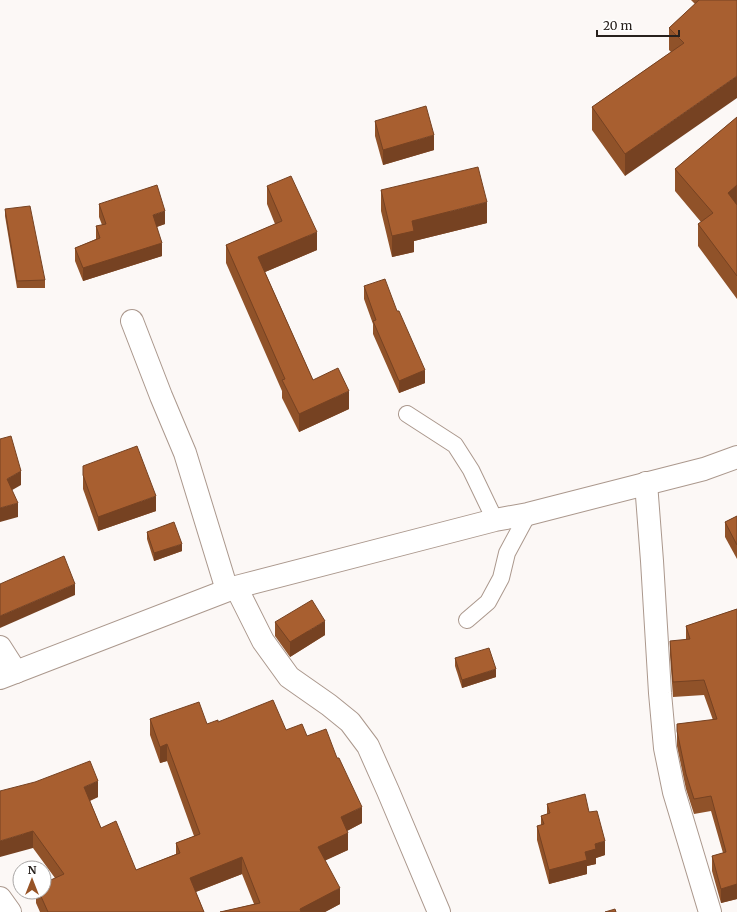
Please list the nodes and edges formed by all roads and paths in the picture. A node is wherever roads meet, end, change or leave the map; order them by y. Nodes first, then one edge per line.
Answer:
1 (132, 321) dead end
2 (407, 414) dead end
3 (737, 457) edge
4 (646, 483) junction
5 (528, 514) junction
6 (495, 520) junction
7 (232, 589) junction
8 (467, 620) dead end
9 (0, 647) edge
10 (8, 675) edge
11 (0, 898) edge
12 (10, 912) edge
13 (438, 912) edge
14 (710, 912) edge

1 - 7 street
2 - 6 lane
3 - 4 street
4 - 5 street
4 - 14 street
5 - 6 street
5 - 8 lane
6 - 7 street
7 - 10 street
7 - 13 street
9 - 10 street
11 - 12 street

